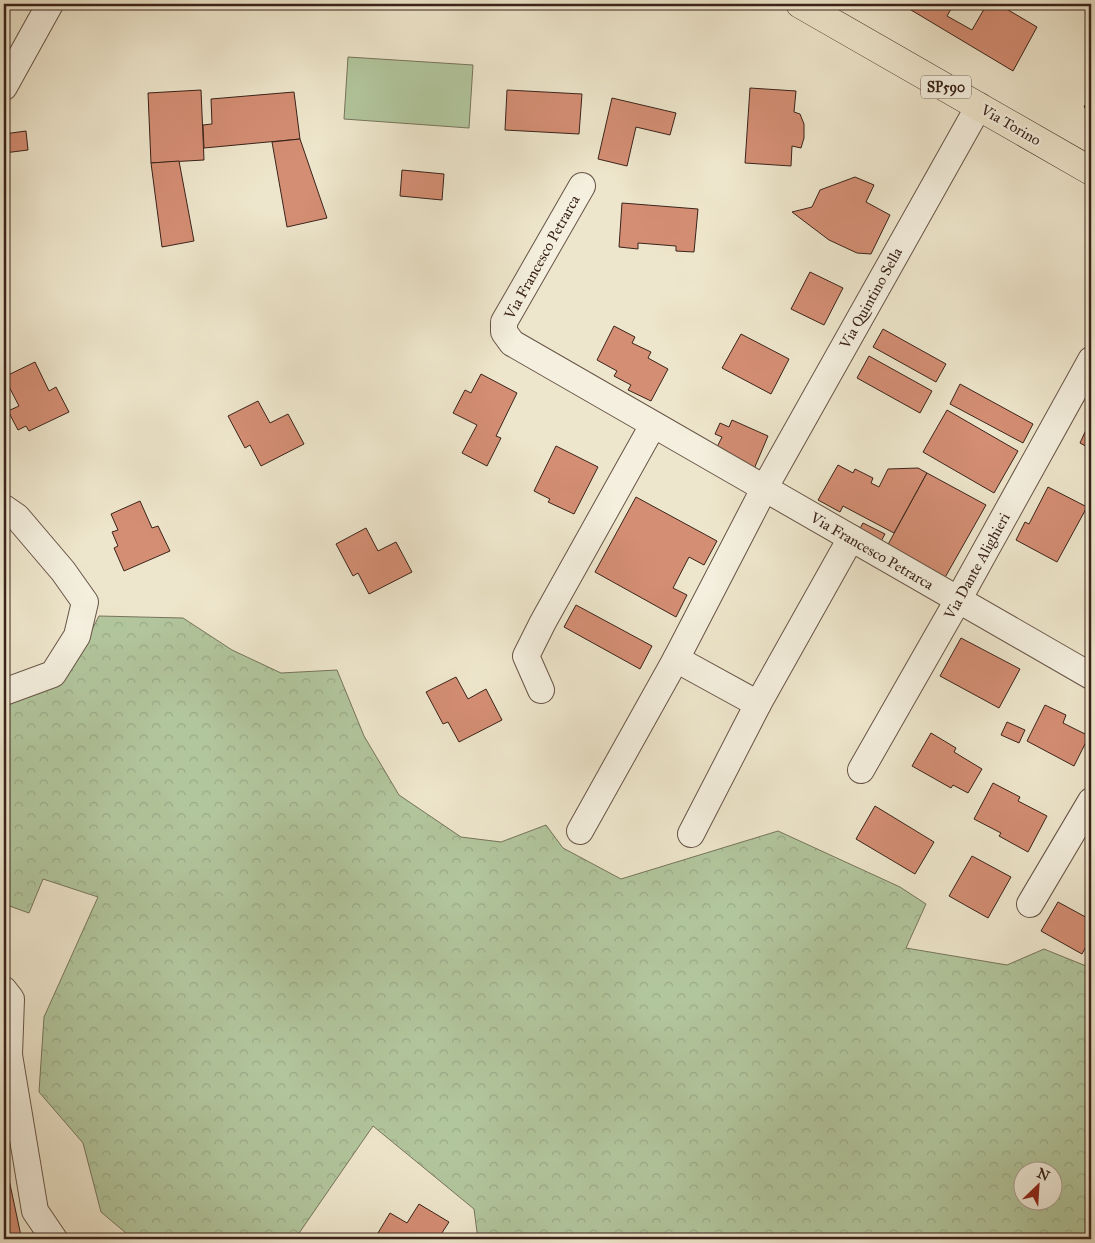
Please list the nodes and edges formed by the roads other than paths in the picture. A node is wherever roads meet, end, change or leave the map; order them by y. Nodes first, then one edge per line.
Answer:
1 (50, 4) edge
2 (800, 4) edge
3 (4, 87) edge
4 (979, 106) junction
5 (1091, 171) edge
6 (582, 186) dead end
7 (1091, 360) edge
8 (653, 425) junction
9 (764, 489) junction
10 (4, 508) edge
11 (851, 538) junction
12 (958, 600) junction
13 (676, 659) junction
14 (1091, 676) edge
15 (541, 690) dead end
16 (4, 692) edge
17 (758, 704) junction
18 (861, 770) dead end
19 (1091, 801) edge
20 (580, 831) dead end
21 (691, 834) dead end
22 (1030, 904) dead end
23 (4, 990) edge
24 (54, 1239) edge

1 - 3 street
2 - 4 main road, Via Torino / SP590
4 - 5 main road, Via Torino / SP590
4 - 9 street, Via Quintino Sella
6 - 8 street, Via Francesco Petrarca
7 - 12 street, Via Dante Alighieri
8 - 9 street, Via Francesco Petrarca
8 - 15 street
9 - 11 street, Via Francesco Petrarca
9 - 13 street, Via Quintino Sella
10 - 16 street
11 - 12 street, Via Francesco Petrarca
11 - 17 street
12 - 14 street, Via Francesco Petrarca
12 - 18 street, Via Dante Alighieri
13 - 17 street
13 - 20 street, Via Quintino Sella
17 - 21 street
19 - 22 street
23 - 24 street

